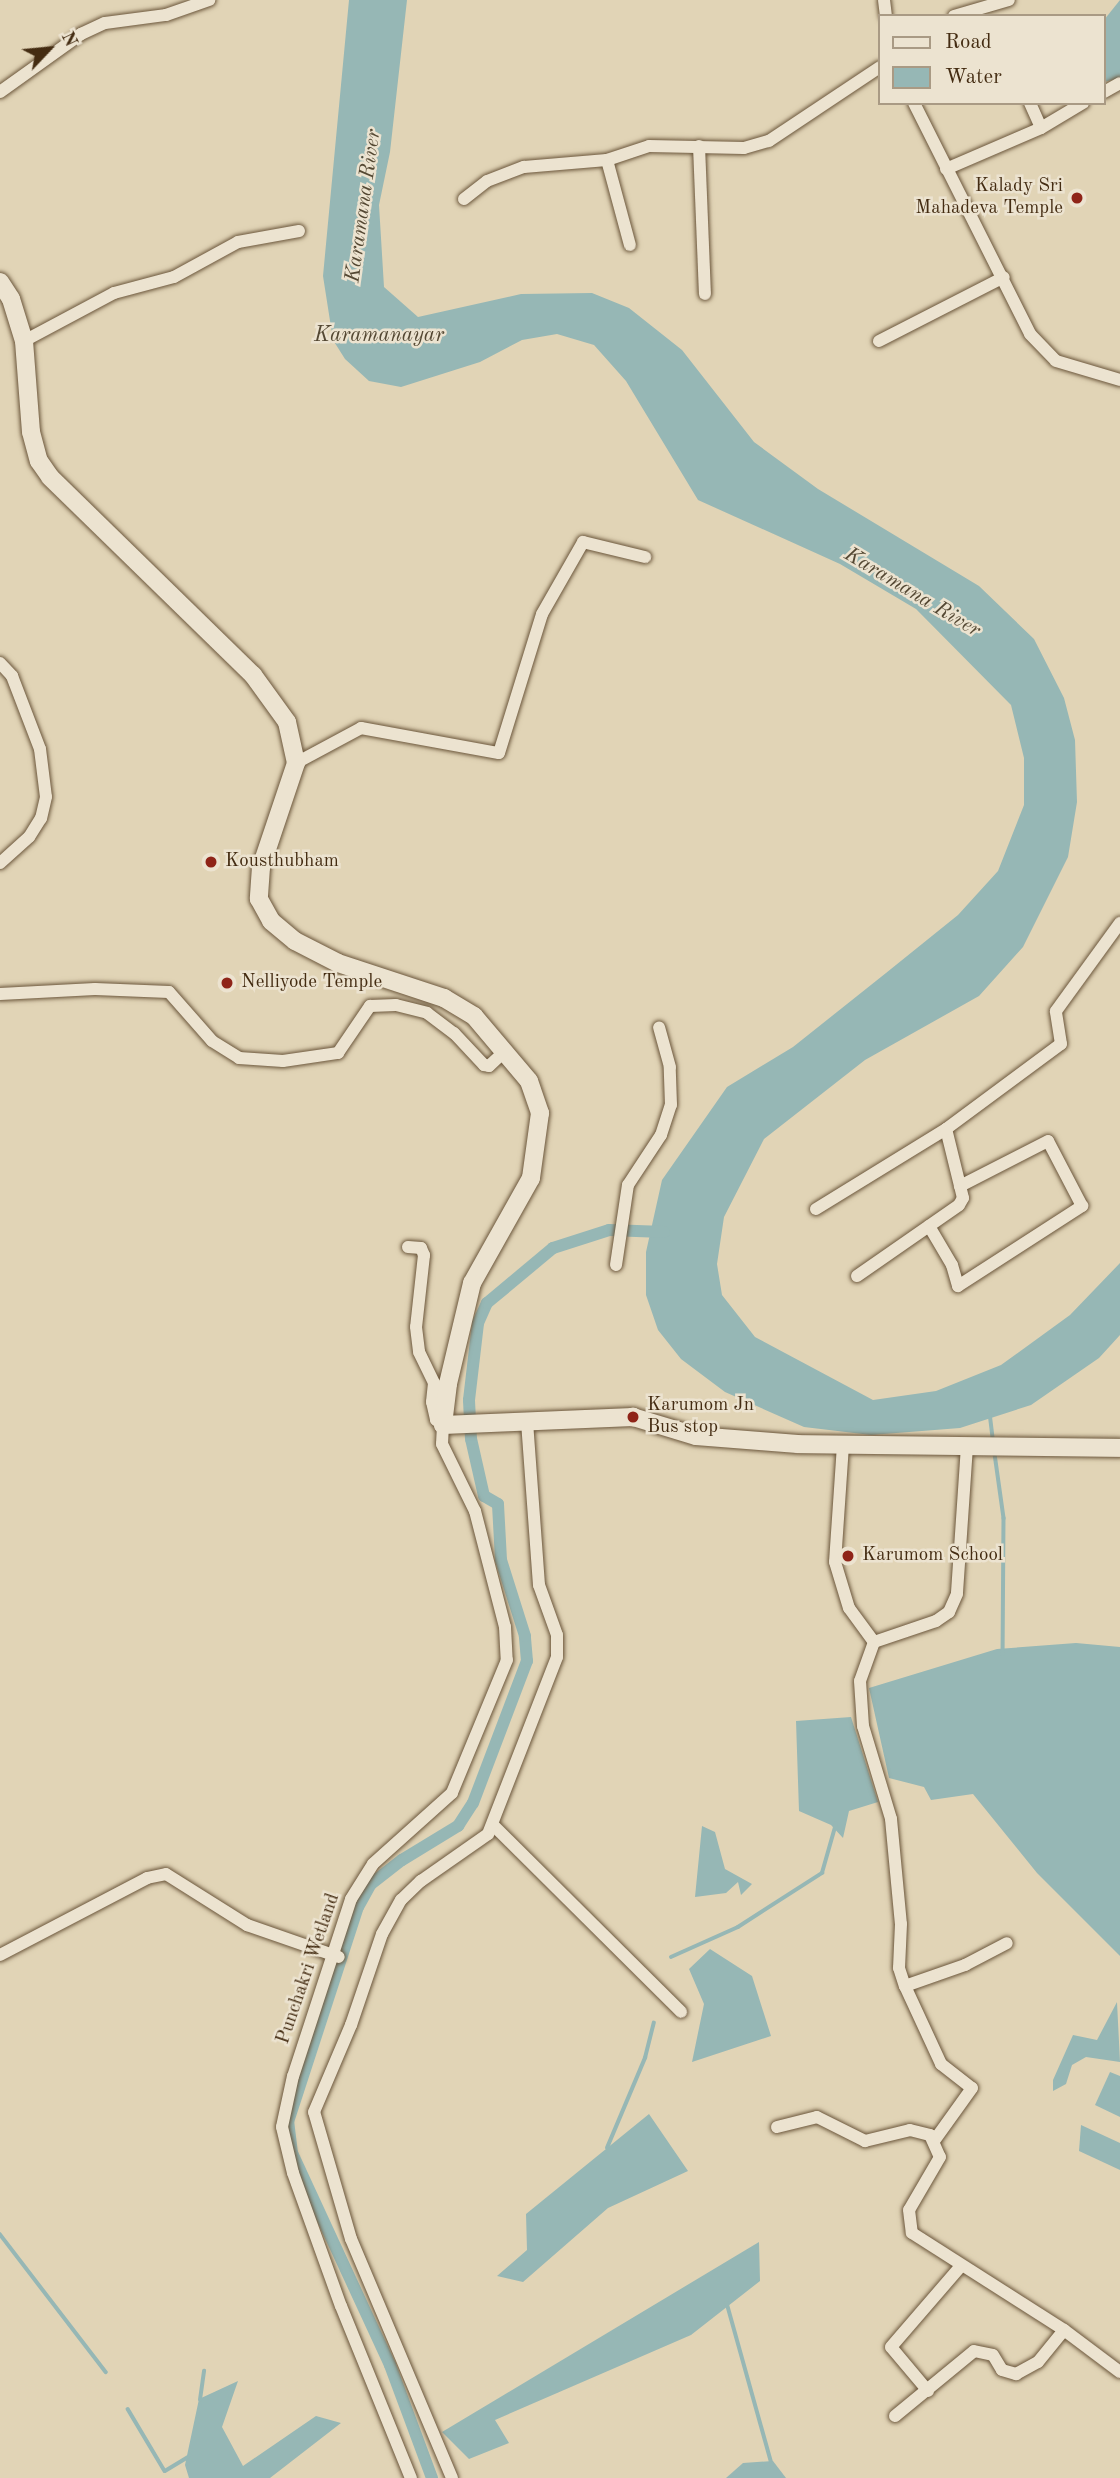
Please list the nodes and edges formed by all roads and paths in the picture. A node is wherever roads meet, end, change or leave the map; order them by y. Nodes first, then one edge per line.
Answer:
1 (209, 0) edge
2 (1009, 0) edge
3 (992, 11) edge
4 (969, 14) edge
5 (878, 68) edge
6 (0, 92) edge
7 (916, 105) edge
8 (1031, 105) edge
9 (1080, 105) edge
10 (1041, 128) junction
11 (699, 146) junction
12 (607, 160) junction
13 (946, 169) junction
14 (464, 199) dead end
15 (299, 231) dead end
16 (630, 245) dead end
17 (1004, 277) junction
18 (0, 282) edge
19 (705, 294) dead end
20 (24, 341) junction
21 (879, 341) dead end
22 (1120, 380) edge
23 (645, 557) dead end
24 (0, 663) edge
25 (296, 763) junction
26 (0, 863) edge
27 (1120, 923) edge
28 (0, 994) edge
29 (659, 1027) dead end
30 (506, 1050) junction
31 (946, 1129) junction
32 (960, 1186) junction
33 (816, 1209) dead end
34 (929, 1226) junction
35 (408, 1247) dead end
36 (616, 1265) dead end
37 (858, 1276) dead end
38 (527, 1421) junction
39 (443, 1425) junction
40 (844, 1445) junction
41 (967, 1446) junction
42 (1120, 1448) edge
43 (874, 1642) junction
44 (493, 1825) junction
45 (1007, 1943) dead end
46 (0, 1955) edge
47 (336, 1956) junction
48 (905, 1986) junction
49 (681, 2012) dead end
50 (777, 2127) dead end
51 (934, 2141) junction
52 (961, 2266) junction
53 (1064, 2330) junction
54 (1120, 2372) edge
55 (928, 2390) junction
56 (895, 2416) dead end
57 (411, 2478) edge
58 (453, 2478) edge

1 - 6 street
2 - 3 street
3 - 4 street
5 - 11 street
7 - 13 street
8 - 10 street
9 - 10 street
10 - 13 street
11 - 12 street
11 - 19 street
12 - 14 street
12 - 16 street
13 - 17 street
15 - 20 street
17 - 21 street
17 - 22 street
18 - 20 main road
20 - 25 main road
23 - 25 street
24 - 26 street
25 - 30 main road
27 - 31 street
28 - 30 street
29 - 36 street
30 - 39 main road
31 - 32 street
31 - 33 street
32 - 34 street
32 - 34 street
34 - 37 street
35 - 39 street, Punchakri Wetland
38 - 39 main road
38 - 40 main road
38 - 44 street
39 - 47 street, Punchakri Wetland
40 - 41 main road
40 - 43 street
41 - 42 main road
41 - 43 street
43 - 48 street
44 - 49 street
44 - 58 street
45 - 48 street
46 - 47 street
47 - 57 street, Punchakri Wetland
48 - 51 street
50 - 51 street
51 - 52 street
52 - 53 street
52 - 55 street
53 - 54 street
53 - 55 street
55 - 56 street

